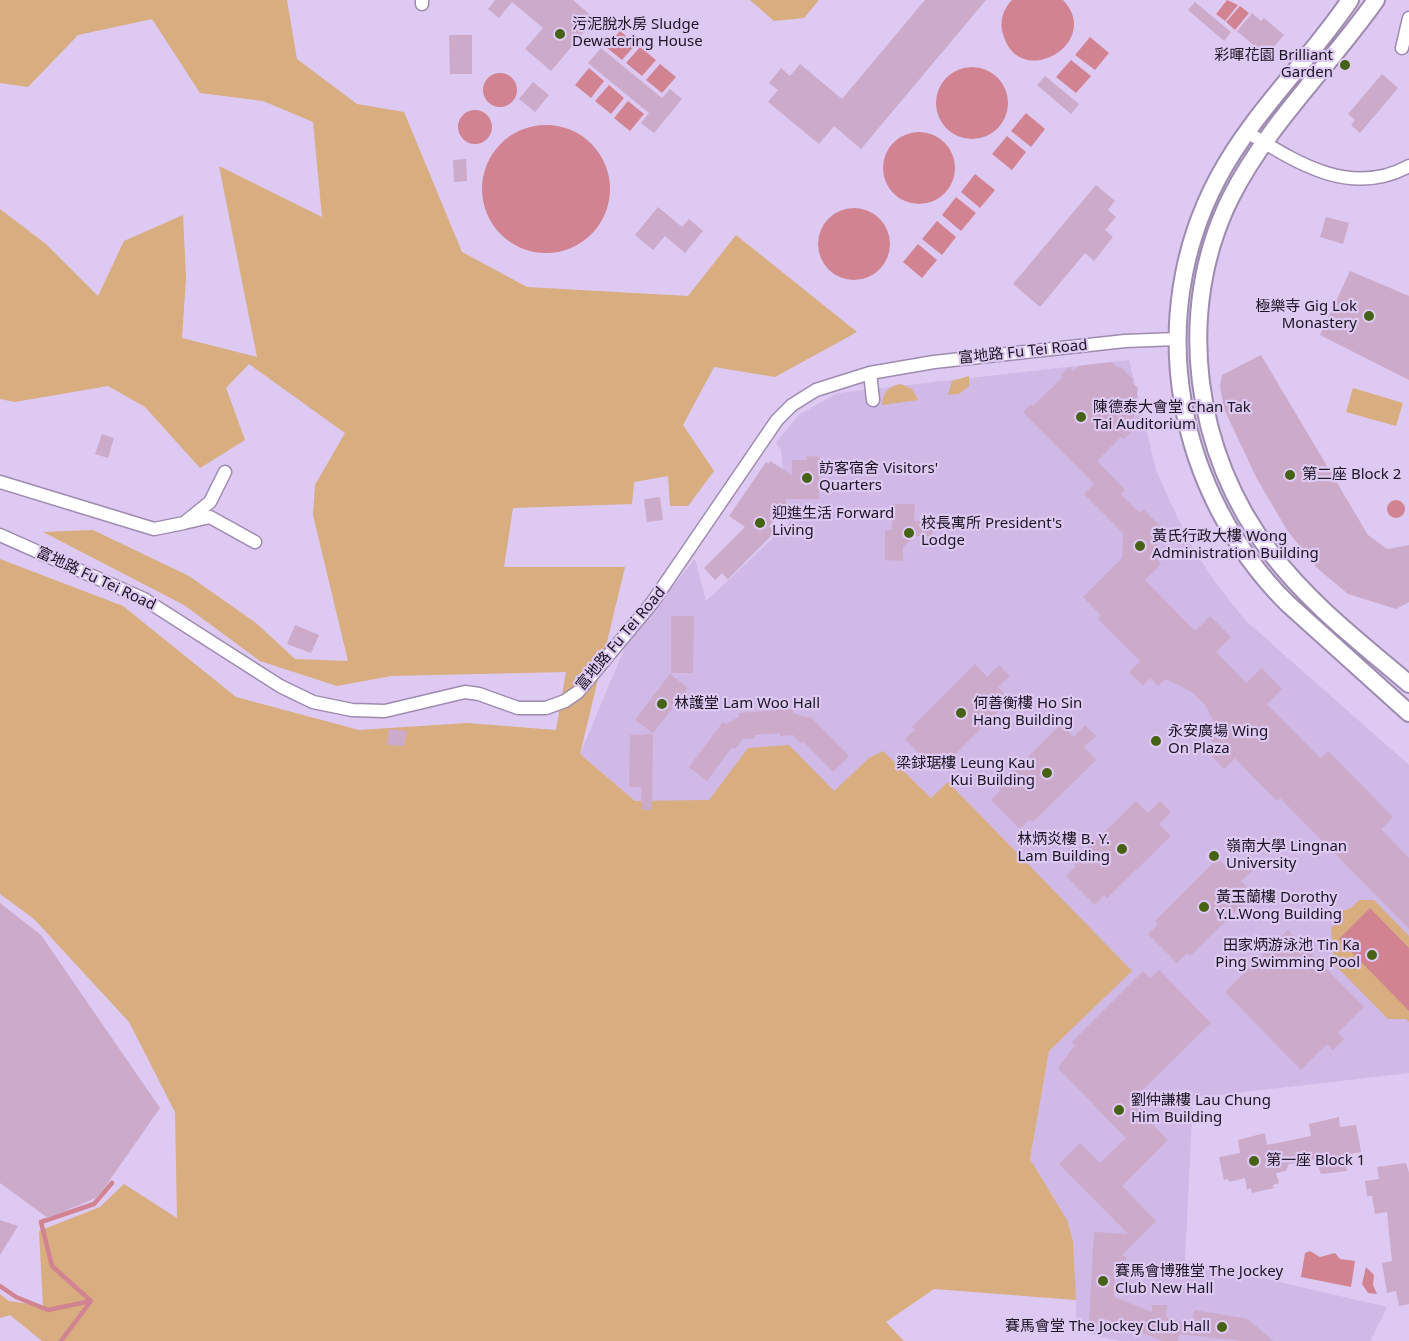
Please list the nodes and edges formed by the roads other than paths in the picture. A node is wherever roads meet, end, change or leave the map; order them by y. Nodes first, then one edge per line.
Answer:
1 (1350, 0) edge
2 (1376, 0) edge
3 (1409, 18) edge
4 (1402, 48) dead end
5 (1247, 132) junction
6 (1264, 143) junction
7 (1409, 166) edge
8 (1177, 339) junction
9 (870, 373) junction
10 (873, 400) dead end
11 (225, 472) dead end
12 (0, 482) edge
13 (184, 523) junction
14 (0, 535) edge
15 (255, 542) dead end
16 (1409, 684) edge
17 (1409, 713) edge

1 - 5 main road
2 - 6 main road
3 - 4 street
5 - 6 street
5 - 8 main road
6 - 7 street
6 - 16 main road
8 - 9 street, 富地路 Fu Tei Road
8 - 17 main road
9 - 10 street
9 - 14 street, 富地路 Fu Tei Road
11 - 13 street
12 - 13 street
13 - 15 street

